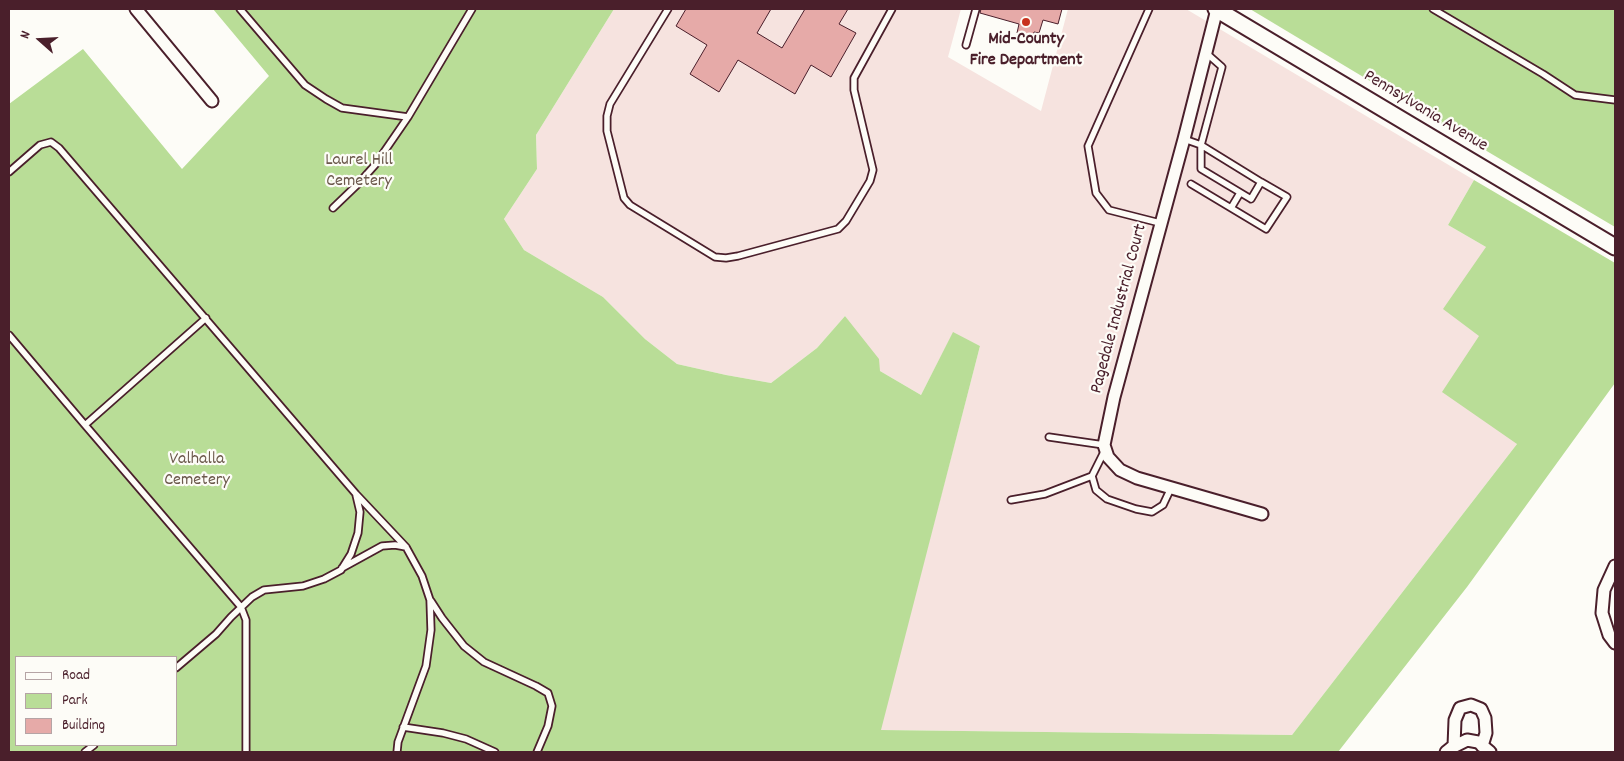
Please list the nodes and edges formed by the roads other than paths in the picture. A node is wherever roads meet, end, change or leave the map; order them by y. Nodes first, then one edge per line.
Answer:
1 (136, 9) edge
2 (240, 9) edge
3 (472, 9) edge
4 (668, 9) edge
5 (892, 9) edge
6 (976, 9) edge
7 (1149, 9) edge
8 (1216, 9) edge
9 (1433, 9) edge
10 (966, 45) dead end
11 (1206, 52) junction
12 (1615, 100) edge
13 (212, 101) dead end
14 (408, 117) junction
15 (1184, 139) junction
16 (1201, 146) junction
17 (9, 172) edge
18 (1261, 182) junction
19 (1191, 184) dead end
20 (1240, 193) junction
21 (333, 208) dead end
22 (1231, 208) junction
23 (1160, 223) junction
24 (1615, 247) edge
25 (206, 318) junction
26 (9, 335) edge
27 (84, 424) junction
28 (1049, 437) dead end
29 (1105, 447) junction
30 (1092, 476) junction
31 (1171, 488) junction
32 (356, 494) junction
33 (1011, 500) dead end
34 (1262, 514) dead end
35 (406, 547) junction
36 (1615, 566) edge
37 (340, 570) junction
38 (430, 600) junction
39 (241, 607) junction
40 (1615, 643) edge
41 (178, 666) edge
42 (403, 727) junction
43 (1450, 749) edge
44 (1486, 749) edge
45 (246, 752) edge
46 (397, 752) edge
47 (495, 752) edge
48 (537, 752) edge

1 - 13 street
2 - 14 lane
3 - 14 lane
4 - 5 lane
6 - 10 lane
7 - 23 lane
8 - 11 street, Pagedale Industrial Court
8 - 24 street, Pennsylvania Avenue
9 - 12 lane
11 - 15 street, Pagedale Industrial Court
11 - 16 lane
14 - 21 lane
15 - 16 lane
15 - 23 street, Pagedale Industrial Court
16 - 18 lane
16 - 20 lane
17 - 25 lane
18 - 20 lane
18 - 22 lane
19 - 22 lane
20 - 22 lane
23 - 29 street, Pagedale Industrial Court
25 - 27 lane
25 - 32 lane
26 - 27 lane
27 - 39 lane
28 - 29 lane
29 - 30 lane
29 - 31 street
30 - 31 lane
30 - 33 lane
31 - 34 street
32 - 35 lane
32 - 37 lane
35 - 37 lane
35 - 38 lane
36 - 40 street
37 - 39 lane
38 - 42 lane
38 - 48 lane
39 - 41 lane
39 - 45 lane
42 - 46 lane
42 - 47 lane
43 - 44 street
43 - 44 street

